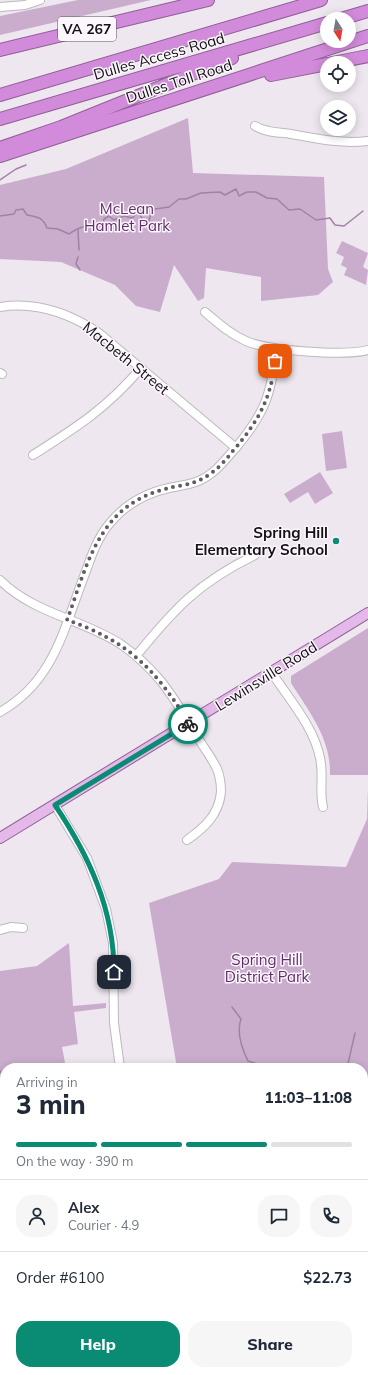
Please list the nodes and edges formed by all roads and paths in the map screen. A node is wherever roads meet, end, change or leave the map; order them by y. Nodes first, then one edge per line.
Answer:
1 (40, 0) edge
2 (196, 0) edge
3 (208, 0) edge
4 (321, 0) edge
5 (0, 7) edge
6 (174, 8) junction
7 (368, 11) edge
8 (356, 15) edge
9 (320, 25) edge
10 (312, 28) junction
11 (368, 36) edge
12 (0, 50) edge
13 (368, 56) edge
14 (205, 89) junction
15 (0, 95) edge
16 (0, 119) edge
17 (255, 126) dead end
18 (368, 141) edge
19 (0, 148) edge
20 (0, 156) edge
21 (0, 307) edge
22 (205, 312) dead end
23 (276, 348) junction
24 (368, 350) edge
25 (140, 368) junction
26 (236, 448) junction
27 (34, 455) dead end
28 (255, 555) dead end
29 (0, 580) edge
30 (368, 613) edge
31 (67, 620) junction
32 (136, 656) junction
33 (272, 673) junction
34 (0, 712) edge
35 (189, 723) junction
36 (55, 805) junction
37 (323, 807) dead end
38 (0, 838) edge
39 (187, 840) dead end
40 (23, 928) dead end
41 (0, 930) edge
42 (119, 1063) edge

1 - 5 street
2 - 6 highway
3 - 6 highway, VA 267
4 - 15 highway, Dulles Access Road
6 - 12 highway, VA 267
7 - 8 highway
9 - 10 highway, Dulles Access Road
10 - 16 highway, Dulles Access Road
10 - 19 highway
11 - 14 highway, Dulles Toll Road
13 - 14 highway
14 - 20 highway, Dulles Toll Road
17 - 18 street
21 - 25 street, Macbeth Street
22 - 23 street
23 - 24 street
23 - 26 street
25 - 26 street, Macbeth Street
25 - 27 street
26 - 31 street
28 - 32 street
29 - 31 street
30 - 33 main road, Lewinsville Road
31 - 32 street
31 - 34 street
32 - 35 street
33 - 35 main road, Lewinsville Road
33 - 37 street
35 - 36 main road, Lewinsville Road
35 - 39 street
36 - 38 main road, Lewinsville Road
36 - 42 street
40 - 41 street

